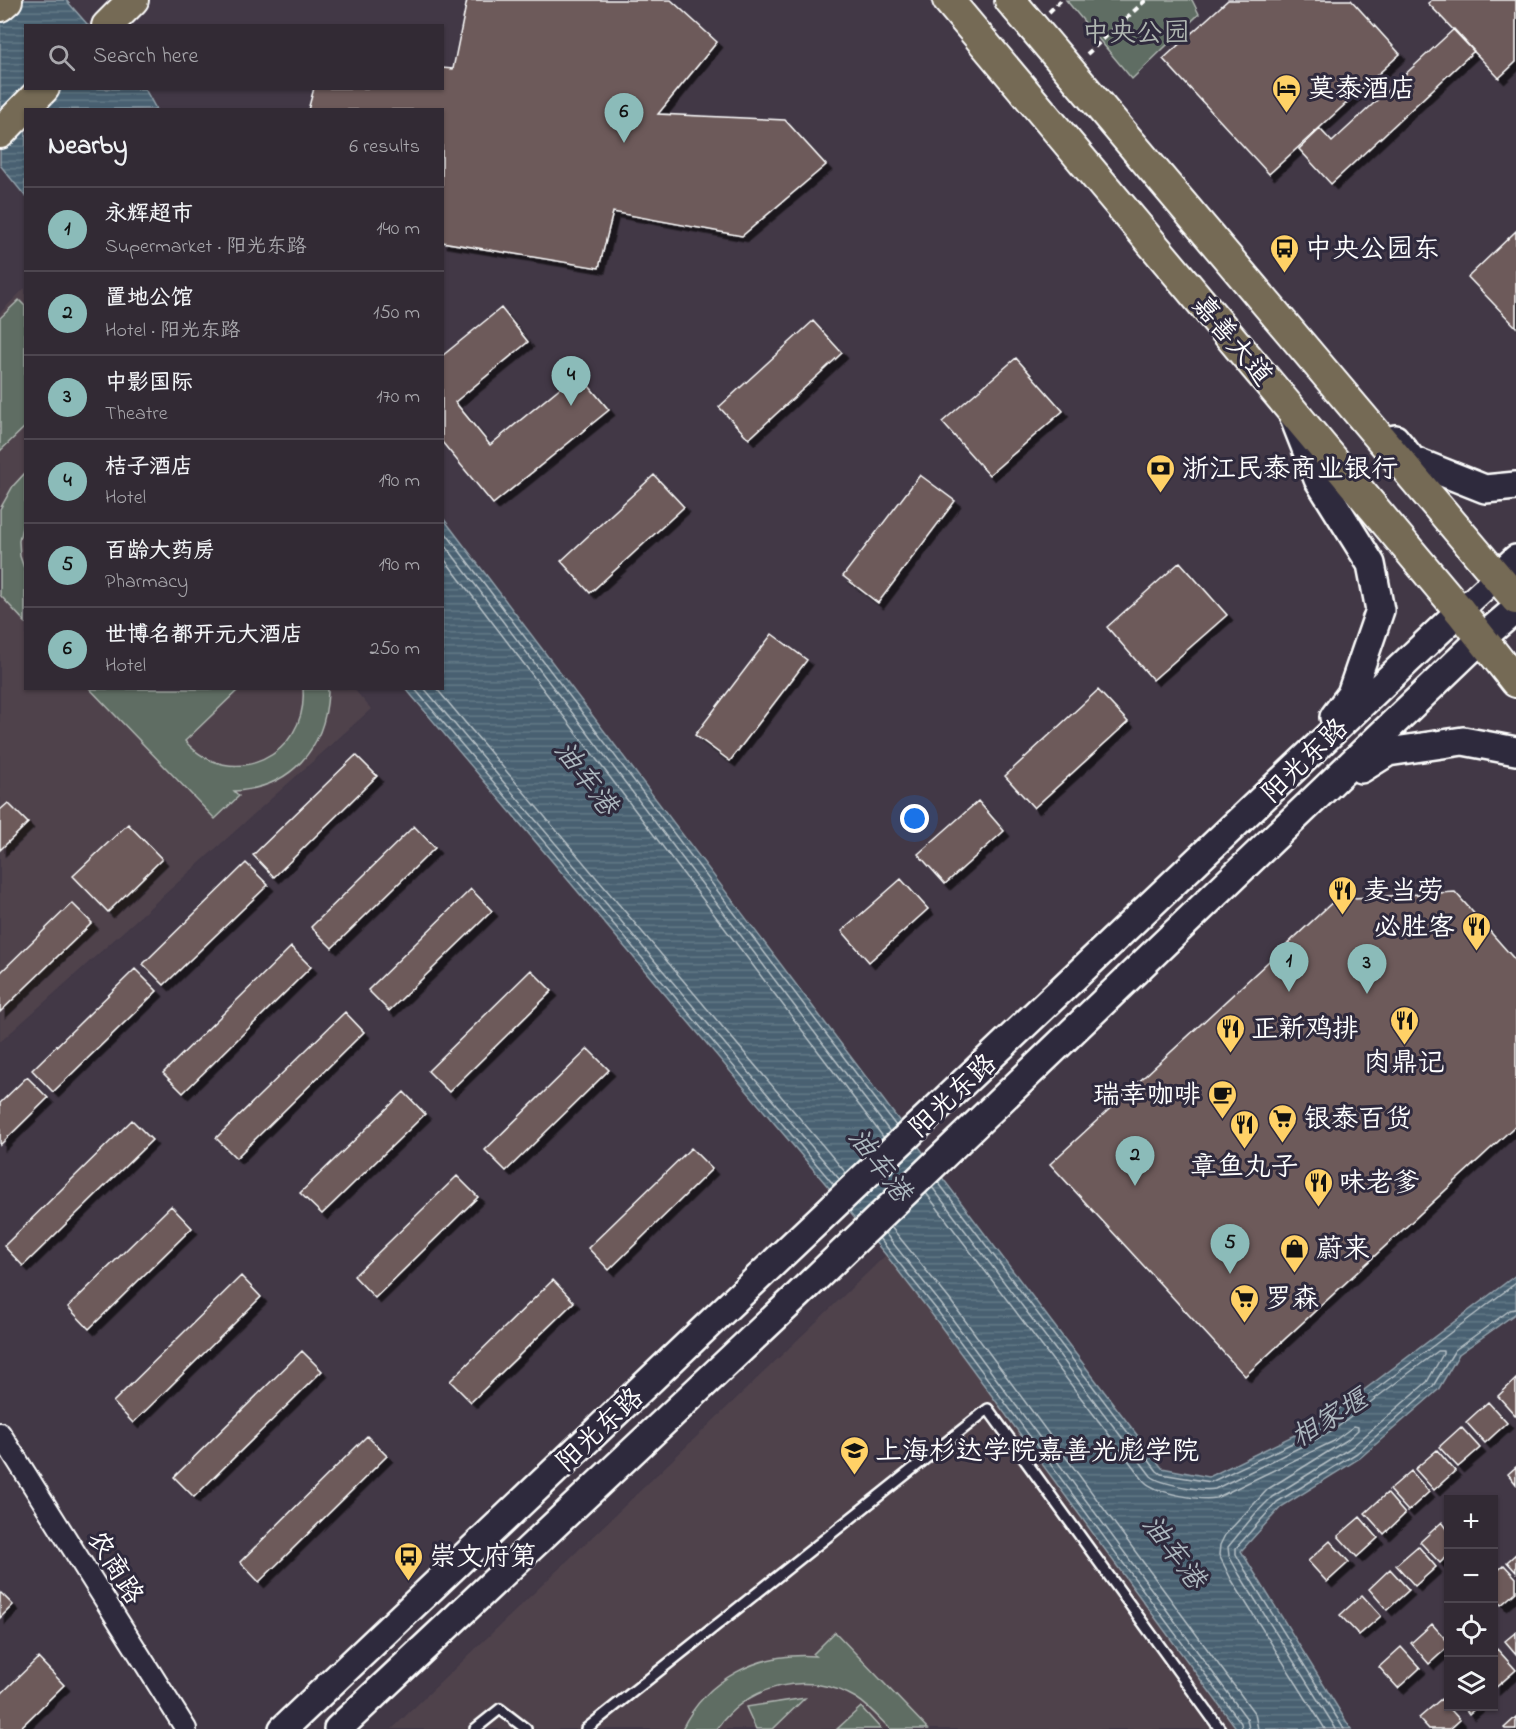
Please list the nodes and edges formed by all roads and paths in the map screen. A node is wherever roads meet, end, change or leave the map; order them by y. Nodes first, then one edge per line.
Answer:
1 (7, 0) edge
2 (133, 0) edge
3 (948, 0) edge
4 (1010, 0) edge
5 (1146, 0) edge
6 (0, 6) edge
7 (109, 24) edge
8 (1070, 70) junction
9 (43, 90) edge
10 (25, 108) edge
11 (24, 109) edge
12 (0, 133) edge
13 (1290, 408) junction
14 (1361, 414) junction
15 (1516, 486) edge
16 (1510, 578) edge
17 (1516, 609) edge
18 (1460, 611) junction
19 (1482, 638) junction
20 (1516, 682) edge
21 (1516, 751) edge
22 (1298, 766) junction
23 (1321, 794) junction
24 (0, 1433) edge
25 (186, 1729) edge
26 (283, 1729) edge
27 (338, 1729) edge
28 (475, 1729) edge
29 (526, 1729) edge
30 (586, 1729) edge
31 (1220, 1729) edge

1 - 6 main road
2 - 7 main road
3 - 13 main road, 嘉善大道
4 - 8 main road, 嘉善大道
5 - 8 path
8 - 14 main road, 嘉善大道
9 - 10 main road
11 - 12 main road
13 - 18 main road, 嘉善大道
13 - 22 main road
14 - 15 main road
14 - 16 main road, 嘉善大道
16 - 18 street, 阳光东路
17 - 19 main road, 阳光东路
18 - 19 main road, 嘉善大道
18 - 22 main road, 阳光东路
19 - 20 main road, 嘉善大道
19 - 23 main road, 阳光东路
21 - 23 main road
22 - 26 main road, 阳光东路
23 - 27 main road, 阳光东路
24 - 25 street, 农商路
28 - 29 lane
30 - 31 lane

